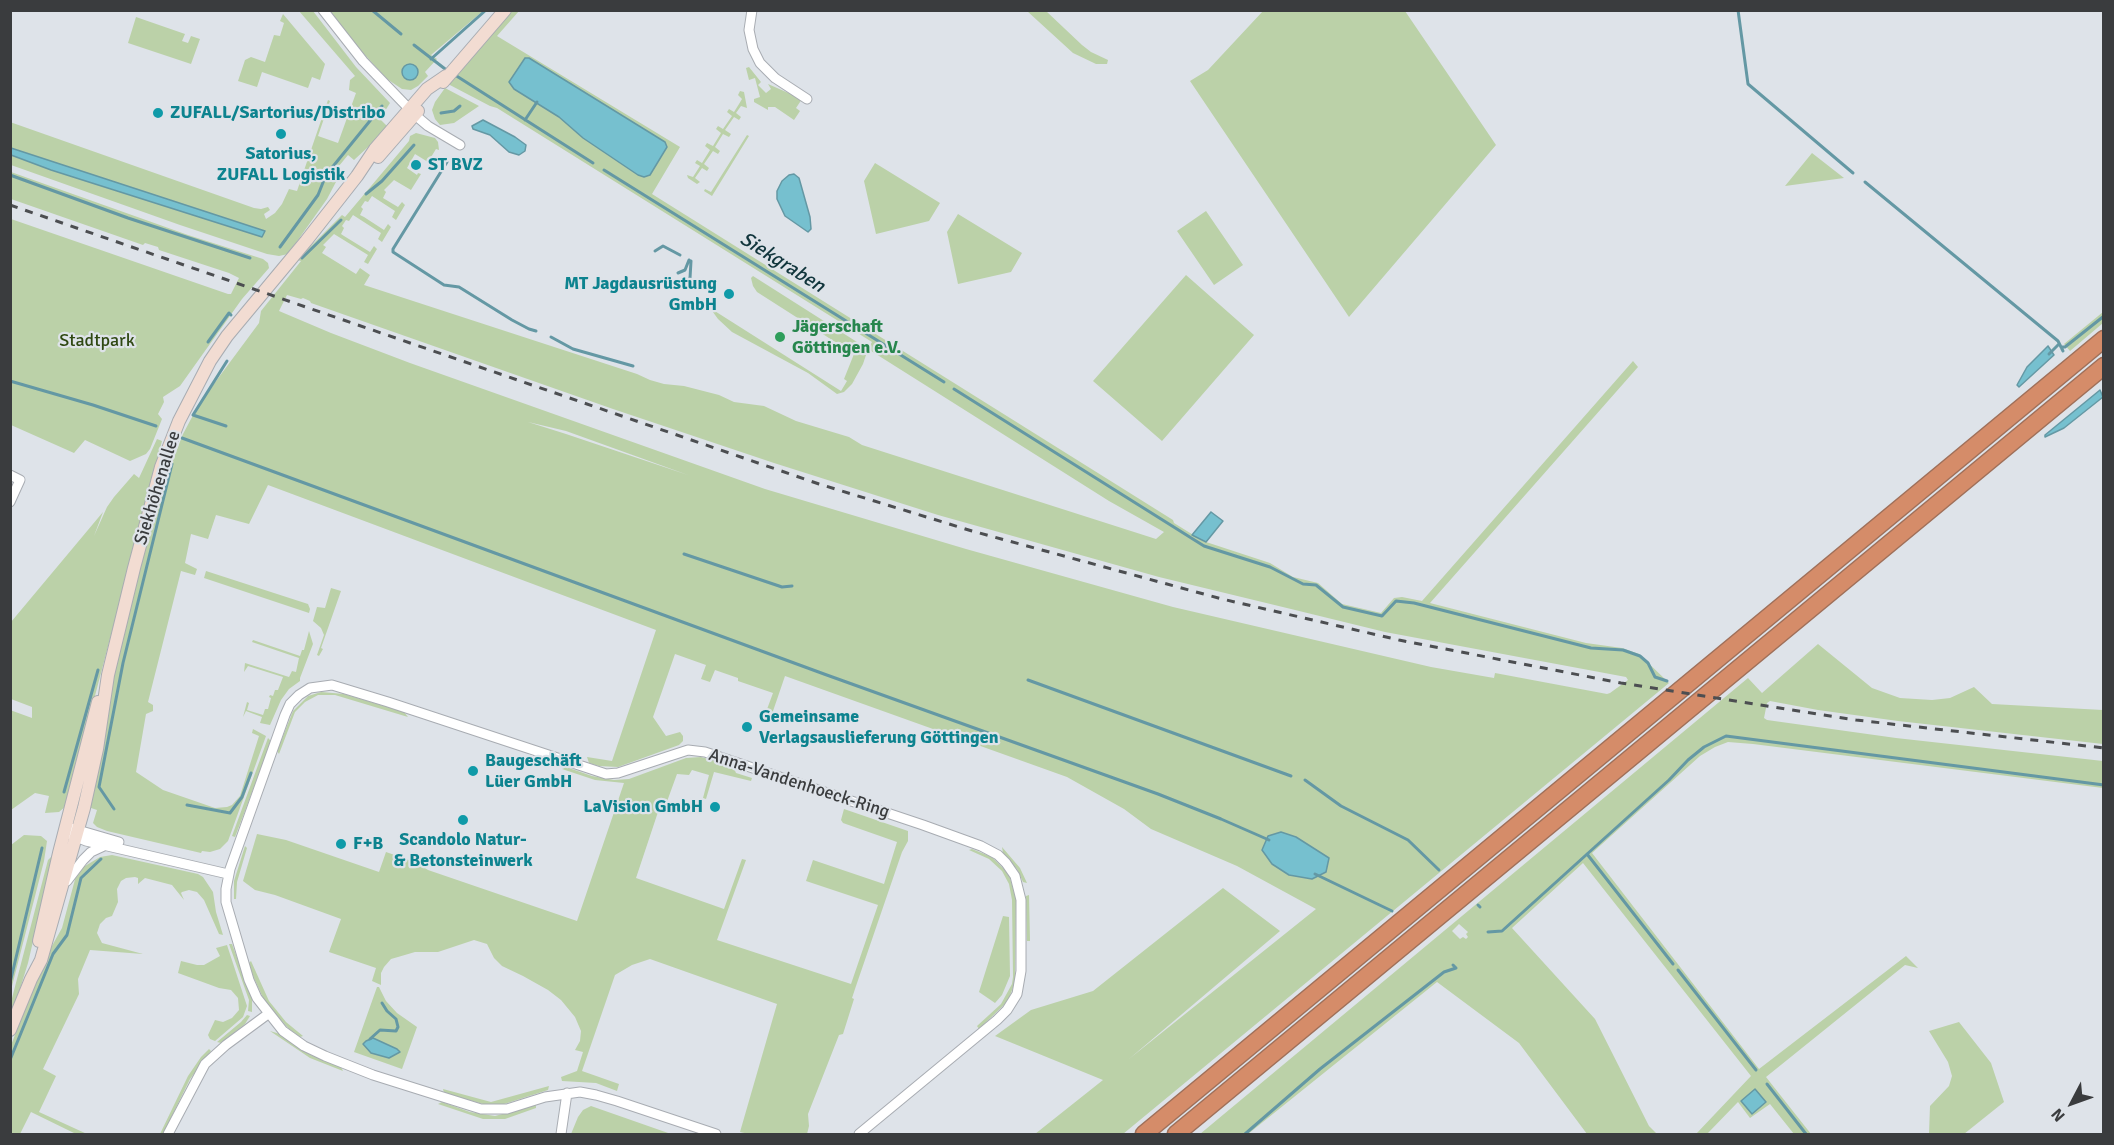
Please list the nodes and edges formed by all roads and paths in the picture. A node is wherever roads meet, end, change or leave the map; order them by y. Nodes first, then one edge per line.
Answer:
1 (323, 10) edge
2 (505, 10) edge
3 (752, 10) edge
4 (807, 99) dead end
5 (412, 112) junction
6 (460, 145) dead end
7 (2103, 339) edge
8 (2103, 366) edge
9 (10, 476) edge
10 (10, 502) edge
11 (71, 832) junction
12 (106, 845) junction
13 (229, 872) junction
14 (61, 890) junction
15 (31, 979) junction
16 (268, 1014) junction
17 (10, 1030) edge
18 (567, 1093) junction
19 (168, 1134) edge
20 (561, 1134) edge
21 (716, 1134) edge
22 (859, 1134) edge
23 (1144, 1134) edge
24 (1176, 1134) edge

1 - 5 street
2 - 5 main road, Siekhöhenallee
3 - 4 street
5 - 6 street
5 - 11 main road, Siekhöhenallee
7 - 23 highway
8 - 24 highway
9 - 10 street
11 - 12 street
11 - 13 street
11 - 14 main road, Siekhöhenallee
11 - 15 main road, Siekhöhenallee
12 - 13 street
12 - 14 street
13 - 16 street, Anna-Vandenhoeck-Ring
13 - 22 street, Anna-Vandenhoeck-Ring
14 - 15 main road, Siekhöhenallee
15 - 17 main road, Siekhöhenallee
16 - 18 street, Anna-Vandenhoeck-Ring
16 - 19 street
18 - 20 street
18 - 21 street, Anna-Vandenhoeck-Ring

